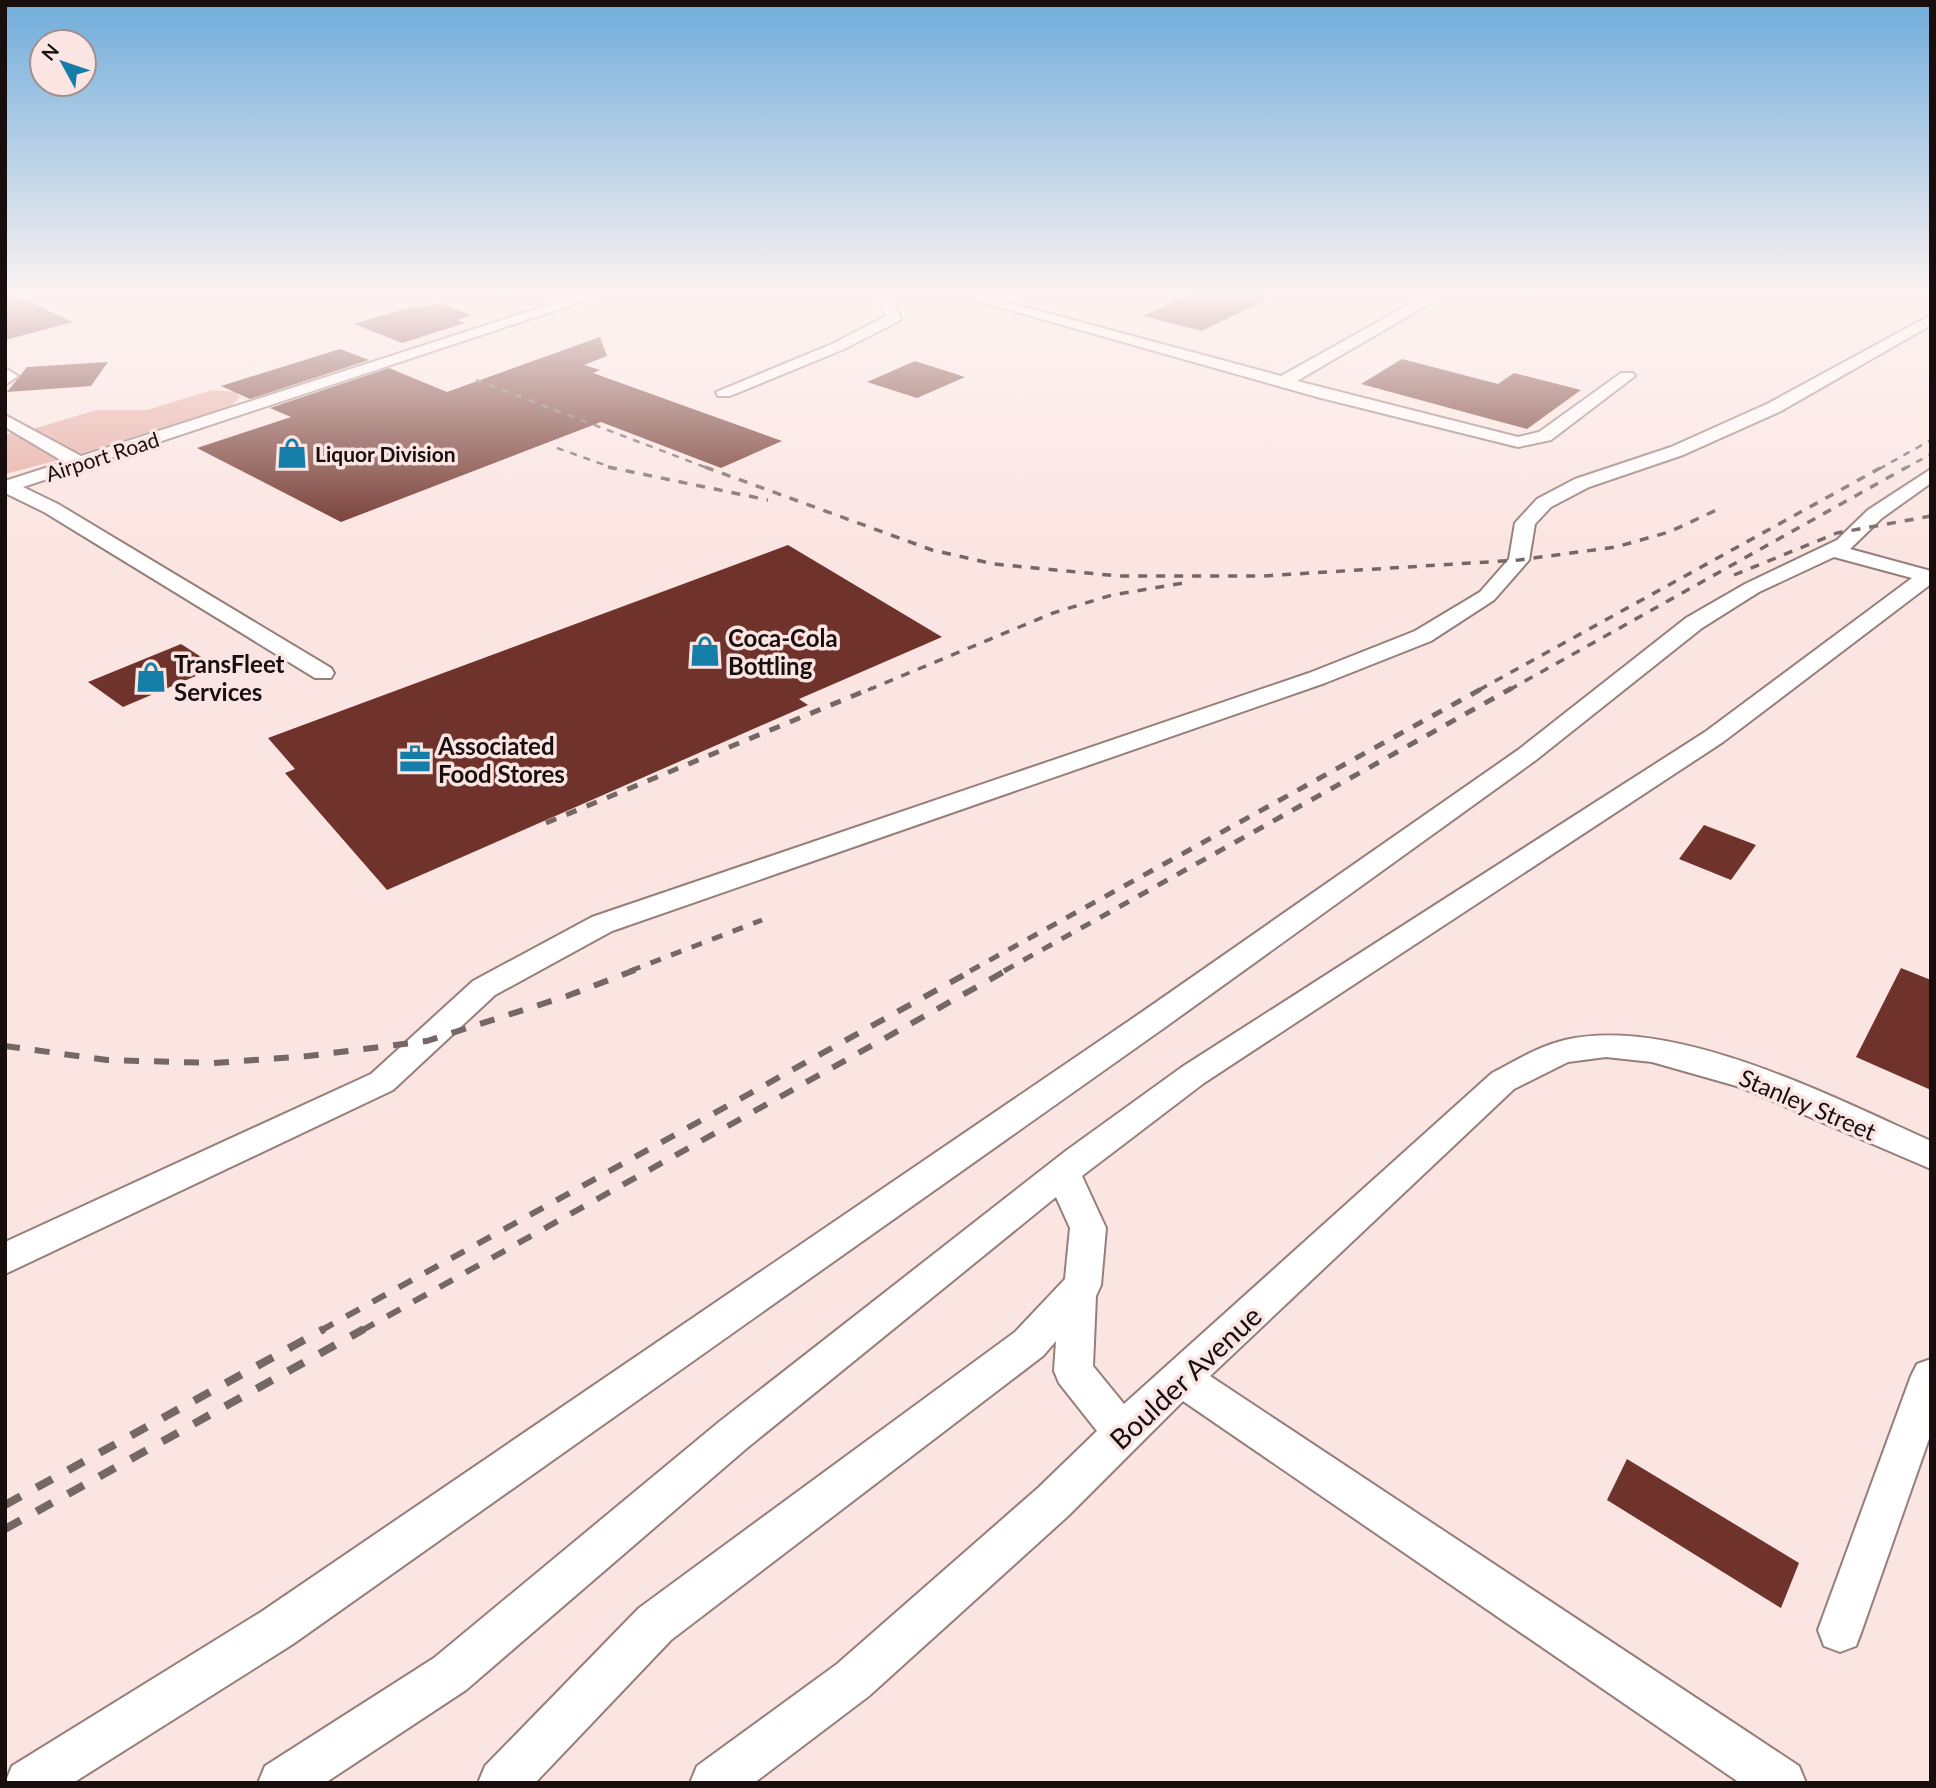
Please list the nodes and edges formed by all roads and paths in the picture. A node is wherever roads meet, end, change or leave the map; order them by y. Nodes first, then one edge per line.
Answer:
1 (339, 378) edge
2 (757, 378) edge
3 (1270, 378) edge
4 (1289, 378) edge
5 (1624, 378) edge
6 (1826, 378) edge
7 (1283, 382) junction
8 (724, 392) dead end
9 (5, 420) edge
10 (79, 463) junction
11 (1931, 474) edge
12 (6, 487) edge
13 (1832, 550) junction
14 (1929, 577) edge
15 (323, 673) dead end
16 (1683, 1057) joint
17 (1931, 1156) edge
18 (1063, 1173) junction
19 (5, 1259) edge
20 (1077, 1291) junction
21 (1931, 1376) edge
22 (1181, 1378) junction
23 (1123, 1433) junction
24 (1840, 1630) dead end
25 (29, 1783) edge
26 (282, 1783) edge
27 (502, 1783) edge
28 (714, 1783) edge
29 (1783, 1783) edge

1 - 10 street, Airport Road
2 - 8 street
3 - 7 street
4 - 7 street
5 - 7 street
6 - 19 street
9 - 10 street
10 - 12 street, Airport Road
11 - 13 street
12 - 15 street, Airport Road
13 - 14 street
13 - 25 street
14 - 18 street
16 - 17 street, Stanley Street
16 - 22 street, Boulder Avenue
18 - 20 street
18 - 26 street
20 - 23 street
20 - 27 street
21 - 24 street
22 - 23 street, Boulder Avenue
22 - 29 street
23 - 28 street, Boulder Avenue

